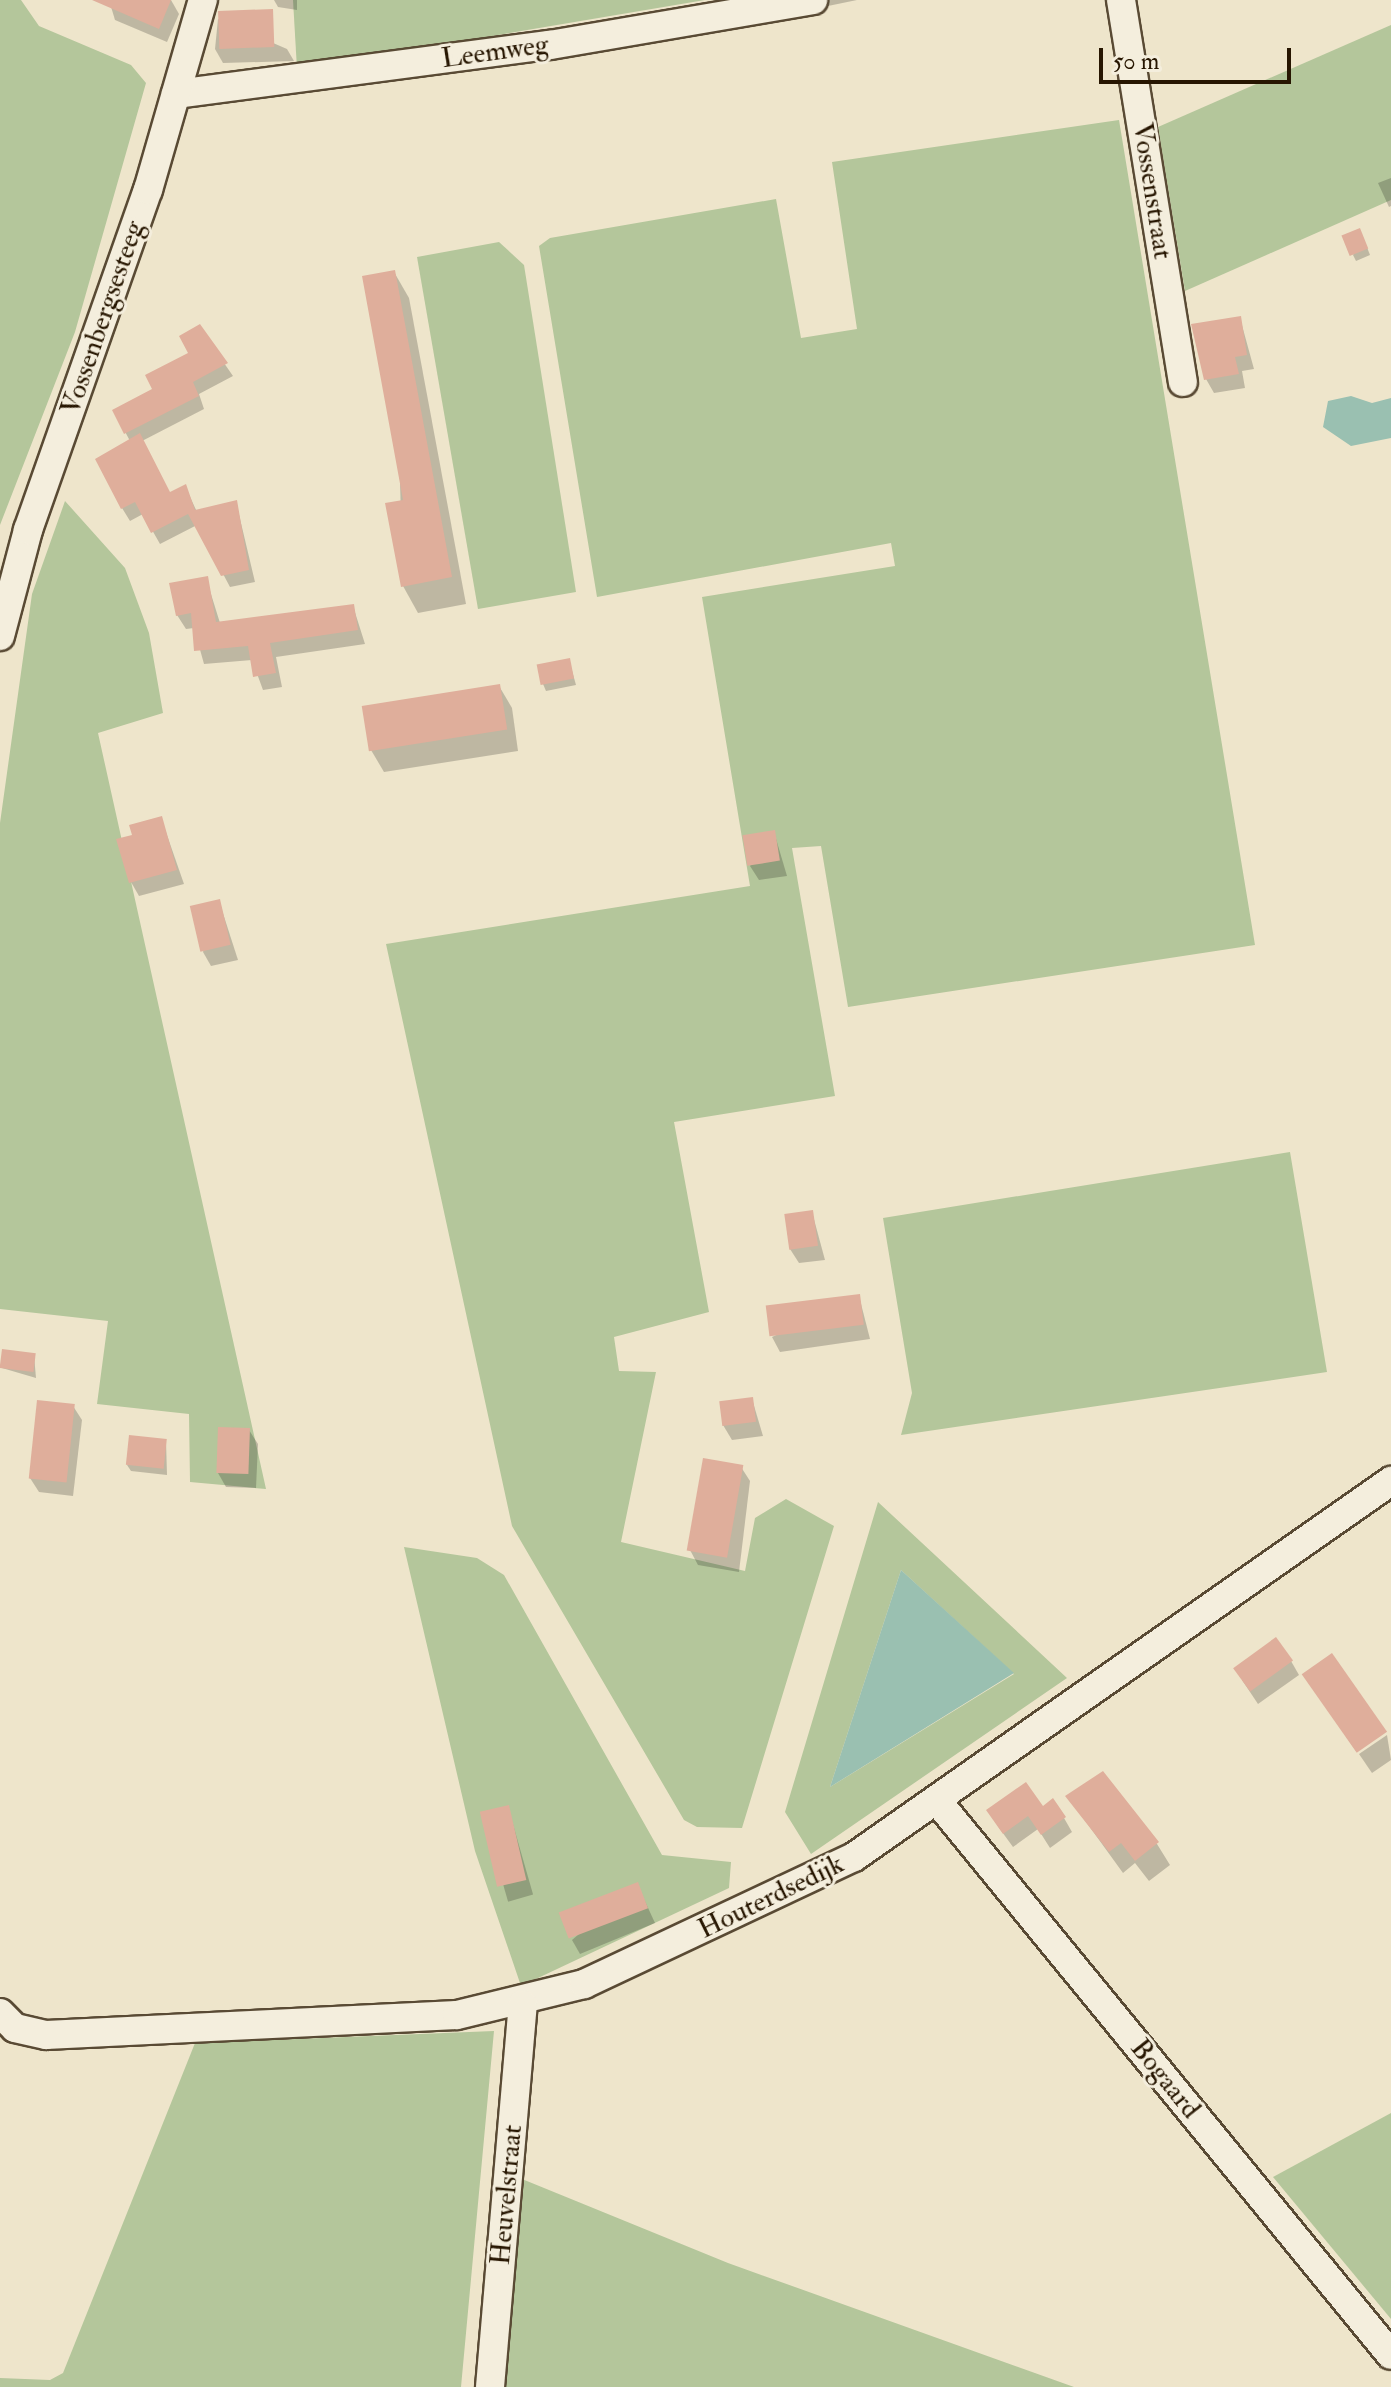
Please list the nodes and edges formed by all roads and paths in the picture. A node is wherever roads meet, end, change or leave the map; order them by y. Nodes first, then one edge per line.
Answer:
1 (203, 0) edge
2 (813, 0) edge
3 (1121, 0) edge
4 (176, 94) junction
5 (1183, 382) dead end
6 (0, 636) edge
7 (1391, 1481) edge
8 (939, 1803) junction
9 (523, 2004) junction
10 (0, 2013) edge
11 (1391, 2355) edge
12 (490, 2387) edge

1 - 4 street, Vossenbergsesteeg
2 - 4 street, Leemweg
3 - 5 street, Vossenstraat
4 - 6 street, Vossenbergsesteeg
7 - 8 street, Houterdsedijk
8 - 9 street, Houterdsedijk
8 - 11 street, Bogaard
9 - 10 street, Houterdsedijk
9 - 12 street, Heuvelstraat

